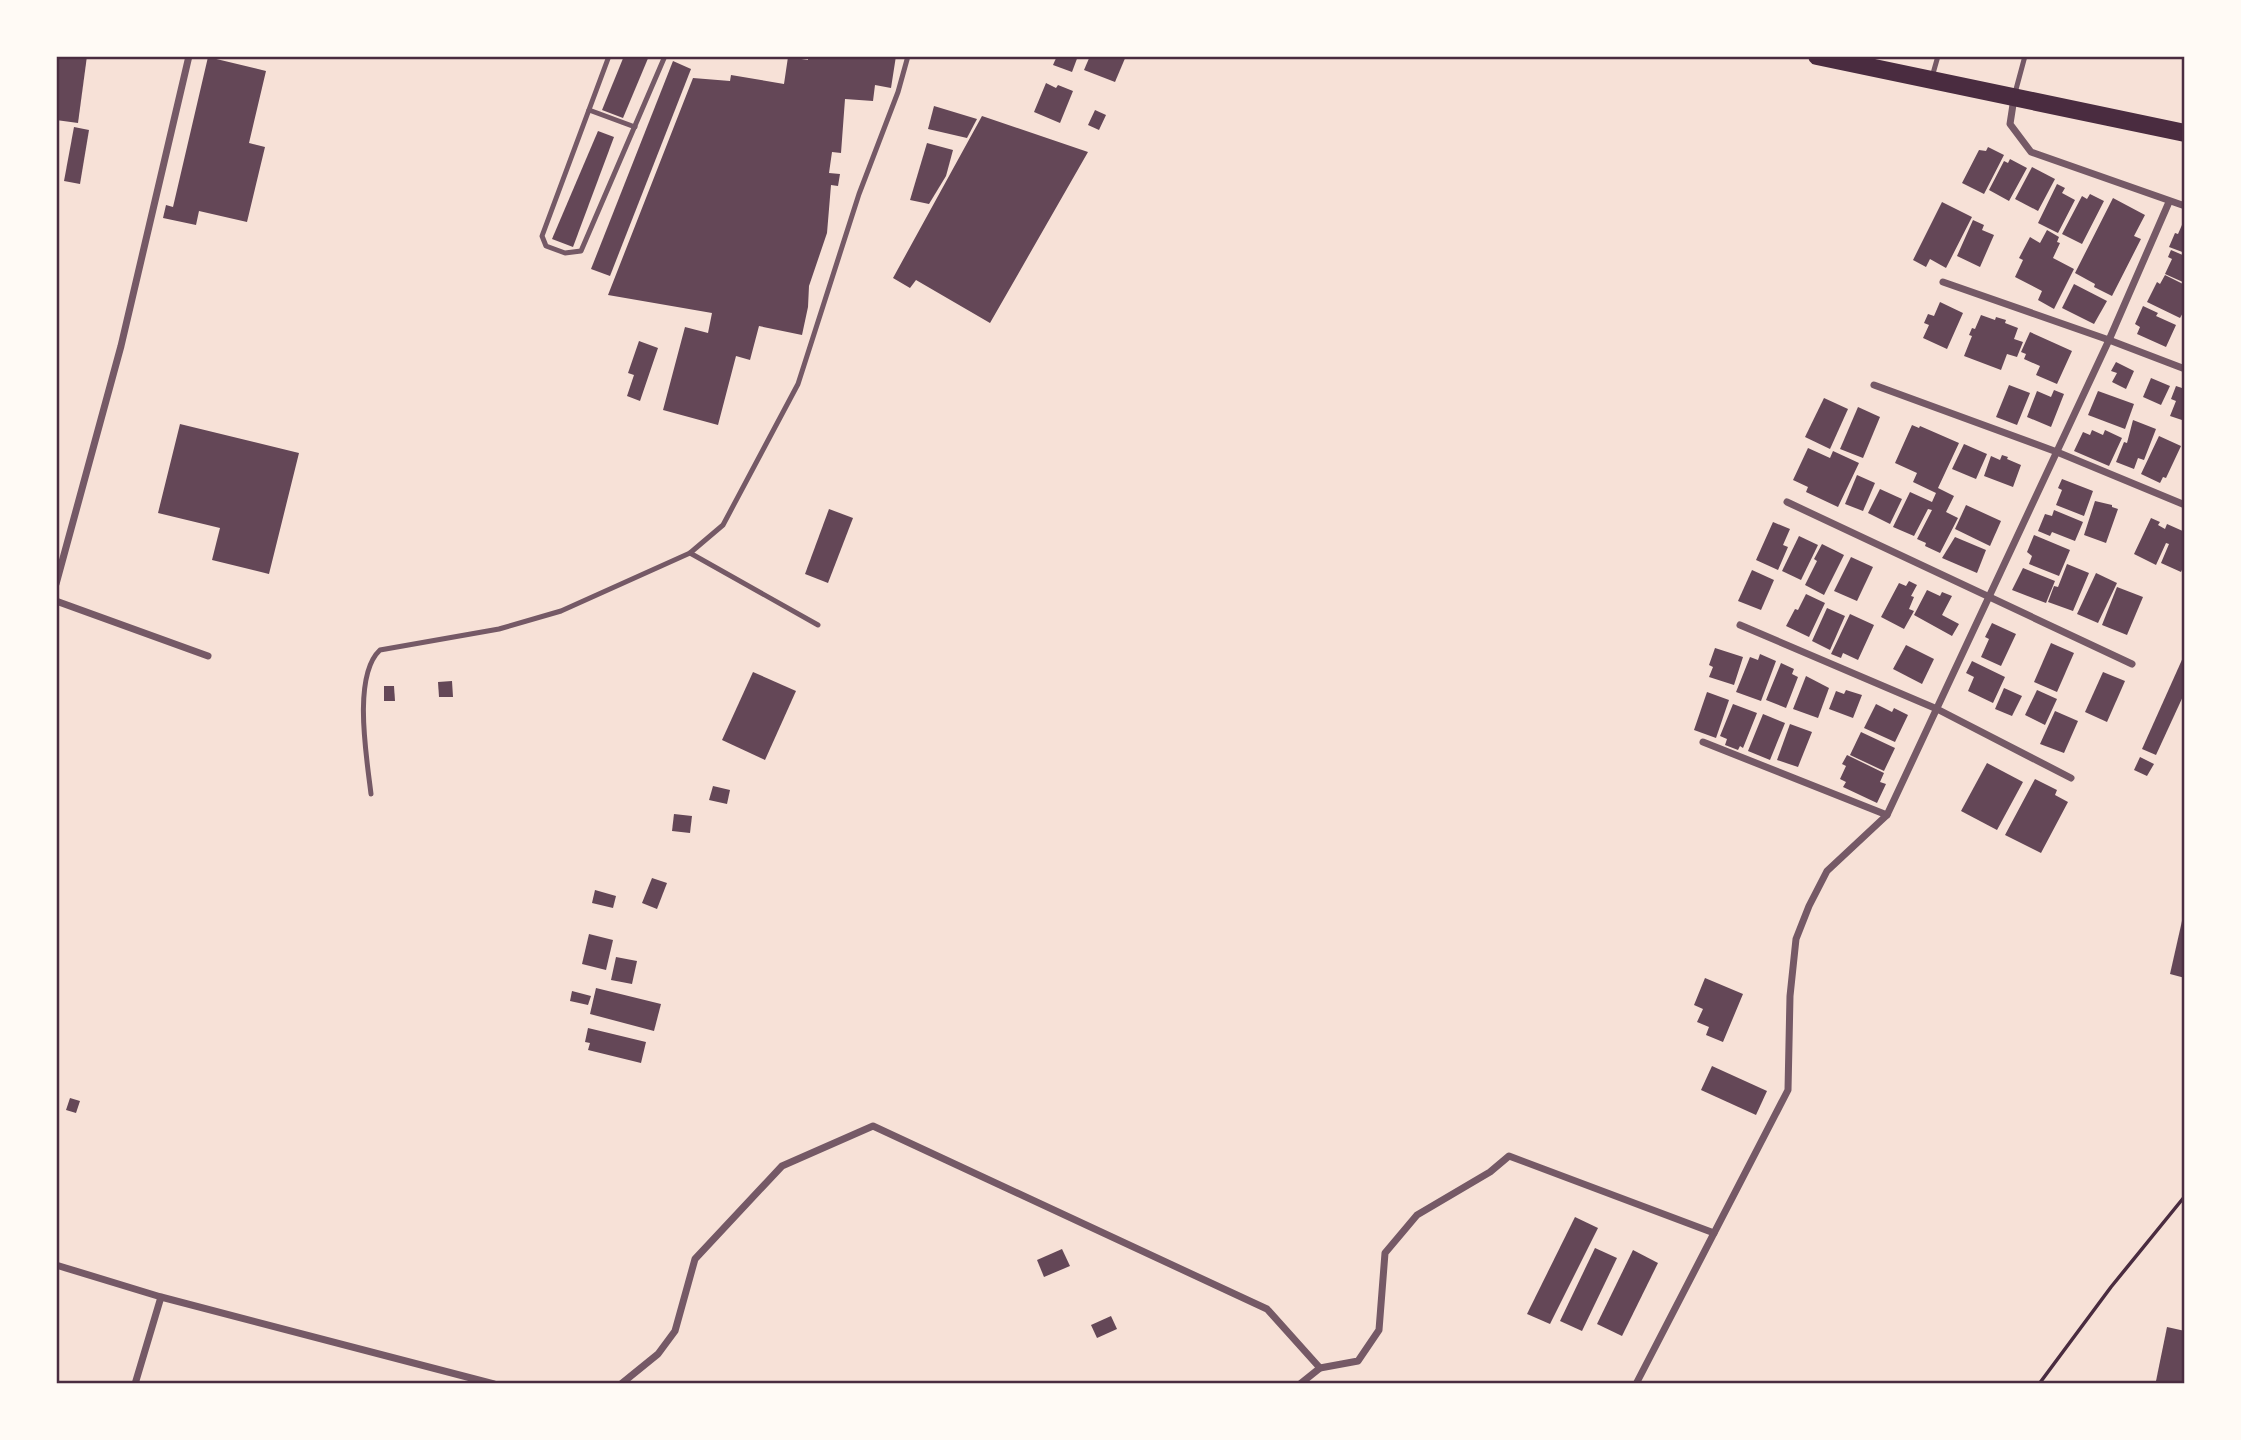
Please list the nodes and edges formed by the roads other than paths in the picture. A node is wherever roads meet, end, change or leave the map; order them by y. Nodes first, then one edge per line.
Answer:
1 (189, 56) edge
2 (609, 56) edge
3 (665, 56) edge
4 (908, 56) edge
5 (1817, 56) edge
6 (1938, 56) edge
7 (2025, 56) edge
8 (1931, 80) junction
9 (2014, 97) junction
10 (589, 110) junction
11 (635, 127) junction
12 (2185, 133) edge
13 (2169, 202) junction
14 (2185, 206) edge
15 (1943, 282) dead end
16 (2109, 340) junction
17 (2185, 369) edge
18 (1874, 385) dead end
19 (2057, 452) junction
20 (1787, 502) dead end
21 (2185, 505) edge
22 (690, 553) junction
23 (56, 584) edge
24 (1989, 597) junction
25 (56, 601) edge
26 (818, 625) dead end
27 (1740, 625) dead end
28 (208, 656) dead end
29 (2132, 664) dead end
30 (1937, 709) junction
31 (1703, 741) dead end
32 (2071, 778) dead end
33 (371, 794) dead end
34 (1888, 816) junction
35 (1714, 1233) junction
36 (56, 1265) edge
37 (161, 1297) junction
38 (1320, 1368) junction
39 (135, 1384) edge
40 (494, 1384) edge
41 (621, 1384) edge
42 (1300, 1384) edge
43 (1636, 1384) edge

1 - 23 street
2 - 10 lane
3 - 11 lane
4 - 22 lane
5 - 8 main road
6 - 8 lane
7 - 9 lane
8 - 9 main road
9 - 12 main road
9 - 13 street
10 - 11 lane
10 - 11 lane
13 - 14 street
13 - 16 street
15 - 16 street
16 - 17 street
16 - 19 street
18 - 19 street
19 - 21 street
19 - 24 street
20 - 24 street
22 - 26 lane
22 - 33 lane
24 - 29 street
24 - 30 street
25 - 28 street
27 - 30 street
30 - 32 street
30 - 34 street
31 - 34 street
34 - 35 street
35 - 38 street
35 - 43 street
36 - 37 street
37 - 39 street
37 - 40 street
38 - 41 street
38 - 42 street

